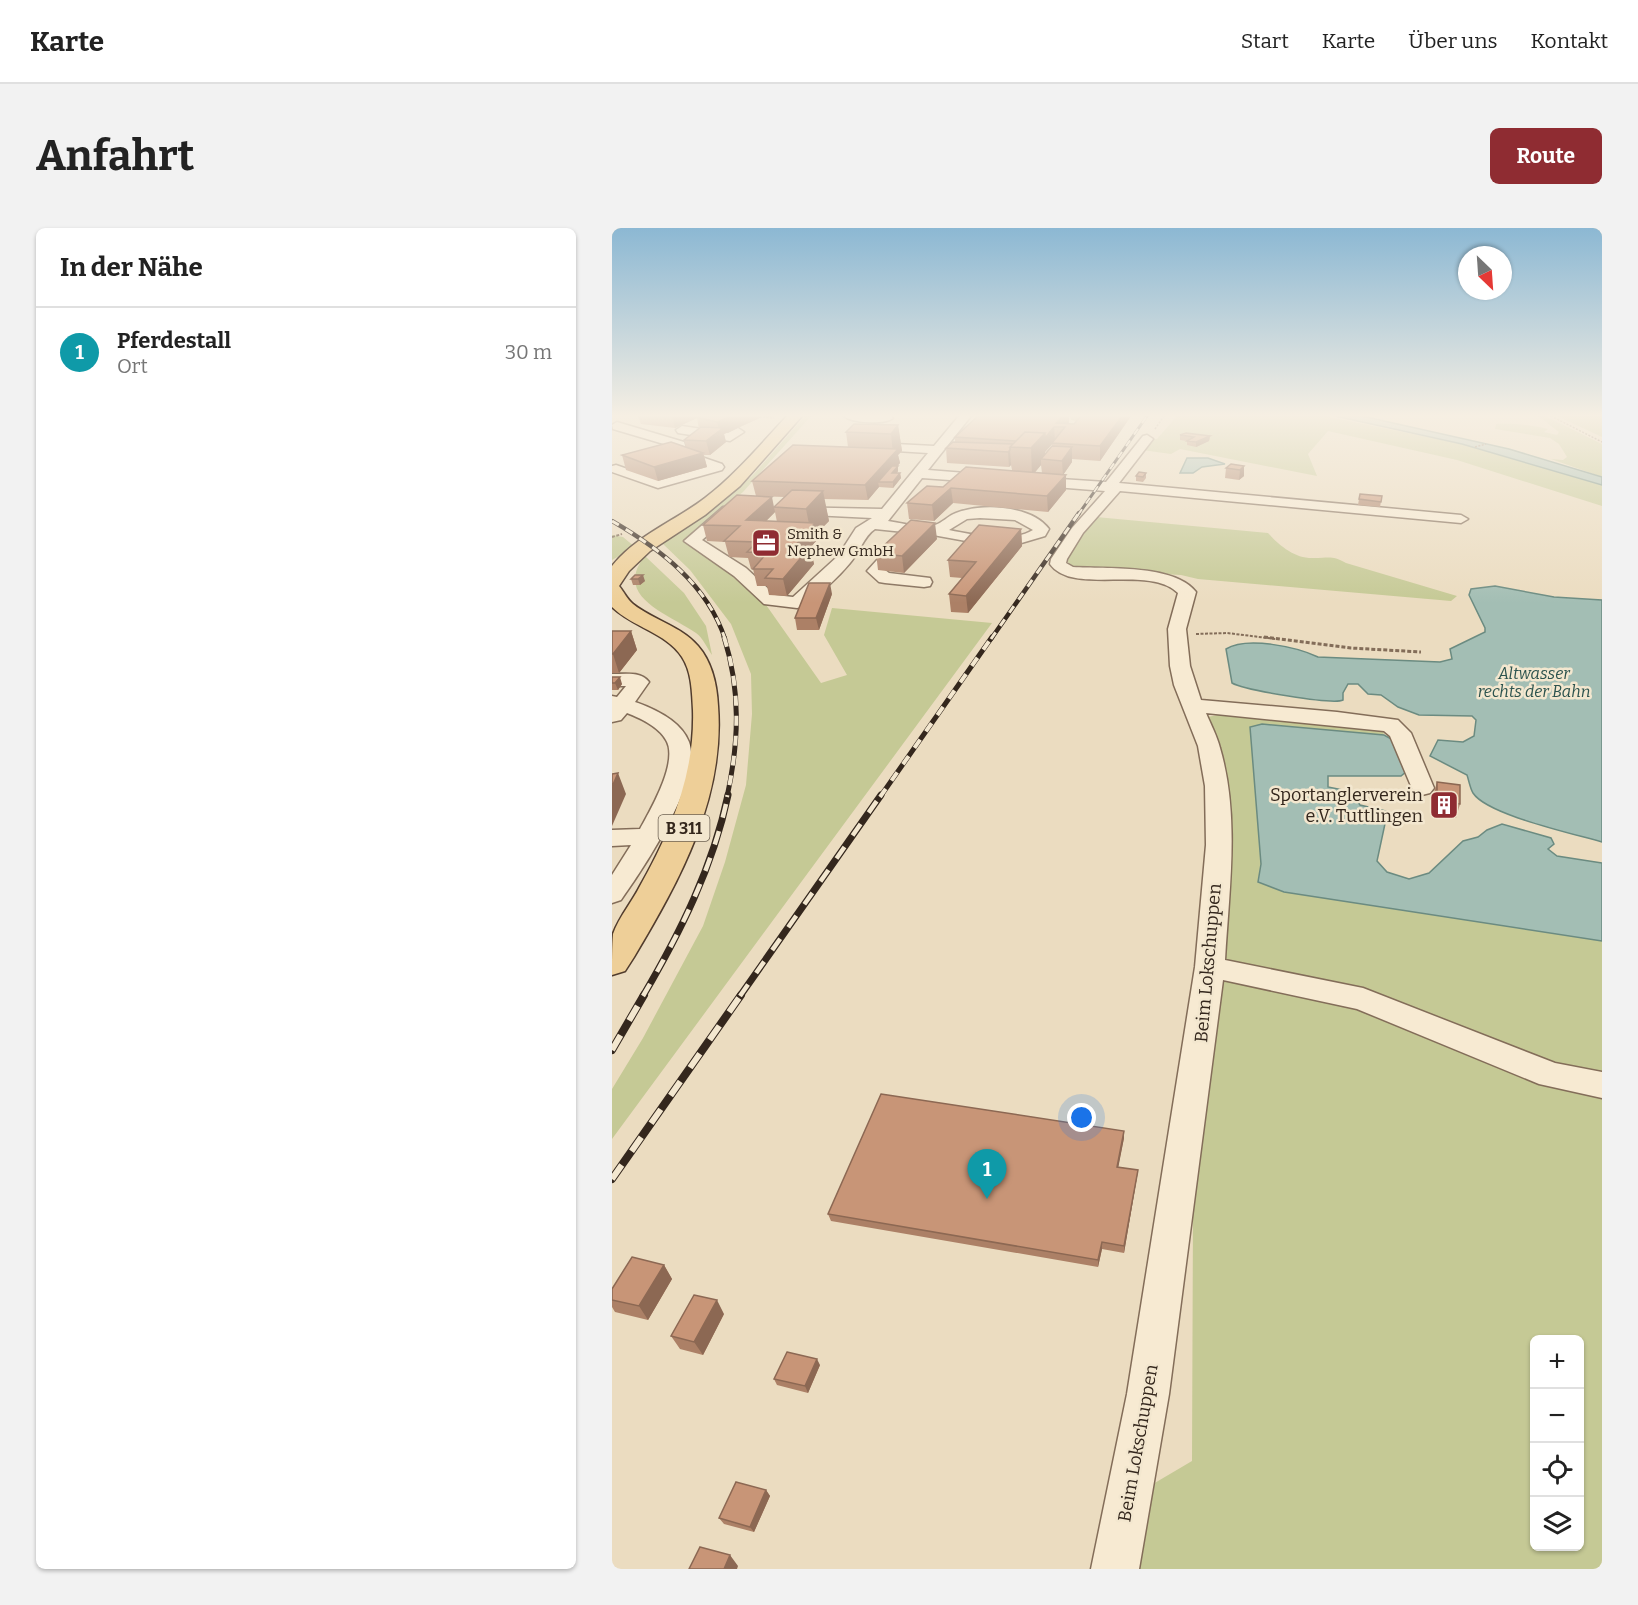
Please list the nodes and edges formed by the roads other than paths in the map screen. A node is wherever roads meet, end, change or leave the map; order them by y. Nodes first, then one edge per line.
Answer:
1 (643, 479) edge
2 (677, 479) edge
3 (738, 479) edge
4 (903, 479) edge
5 (917, 479) edge
6 (1027, 479) edge
7 (1116, 479) edge
8 (1150, 480) dead end
9 (1109, 488) junction
10 (947, 489) edge
11 (906, 491) junction
12 (1167, 491) junction
13 (783, 506) edge
14 (747, 508) edge
15 (885, 509) junction
16 (1461, 519) dead end
17 (867, 527) junction
18 (915, 529) junction
19 (934, 530) junction
20 (924, 582) dead end
21 (613, 593) edge
22 (612, 680) edge
23 (1192, 706) junction
24 (614, 711) edge
25 (1422, 788) dead end
26 (650, 836) junction
27 (612, 838) edge
28 (621, 871) edge
29 (612, 894) edge
30 (612, 962) edge
31 (1210, 968) junction
32 (1602, 1085) edge
33 (1115, 1569) edge

1 - 2 street
3 - 21 main road, B 311
4 - 15 street
5 - 11 street
6 - 9 street
7 - 9 street
8 - 12 street
9 - 12 street
9 - 23 street, Beim Lokschuppen
10 - 11 street
11 - 15 street
12 - 16 street
13 - 15 street
14 - 17 street
15 - 17 street
17 - 18 street
18 - 19 street
18 - 20 street
19 - 19 street
21 - 30 main road, B 311
22 - 24 street
23 - 25 street
23 - 31 street, Beim Lokschuppen
24 - 26 street
26 - 27 street
26 - 28 street
28 - 29 street
31 - 32 street
31 - 33 street, Beim Lokschuppen

